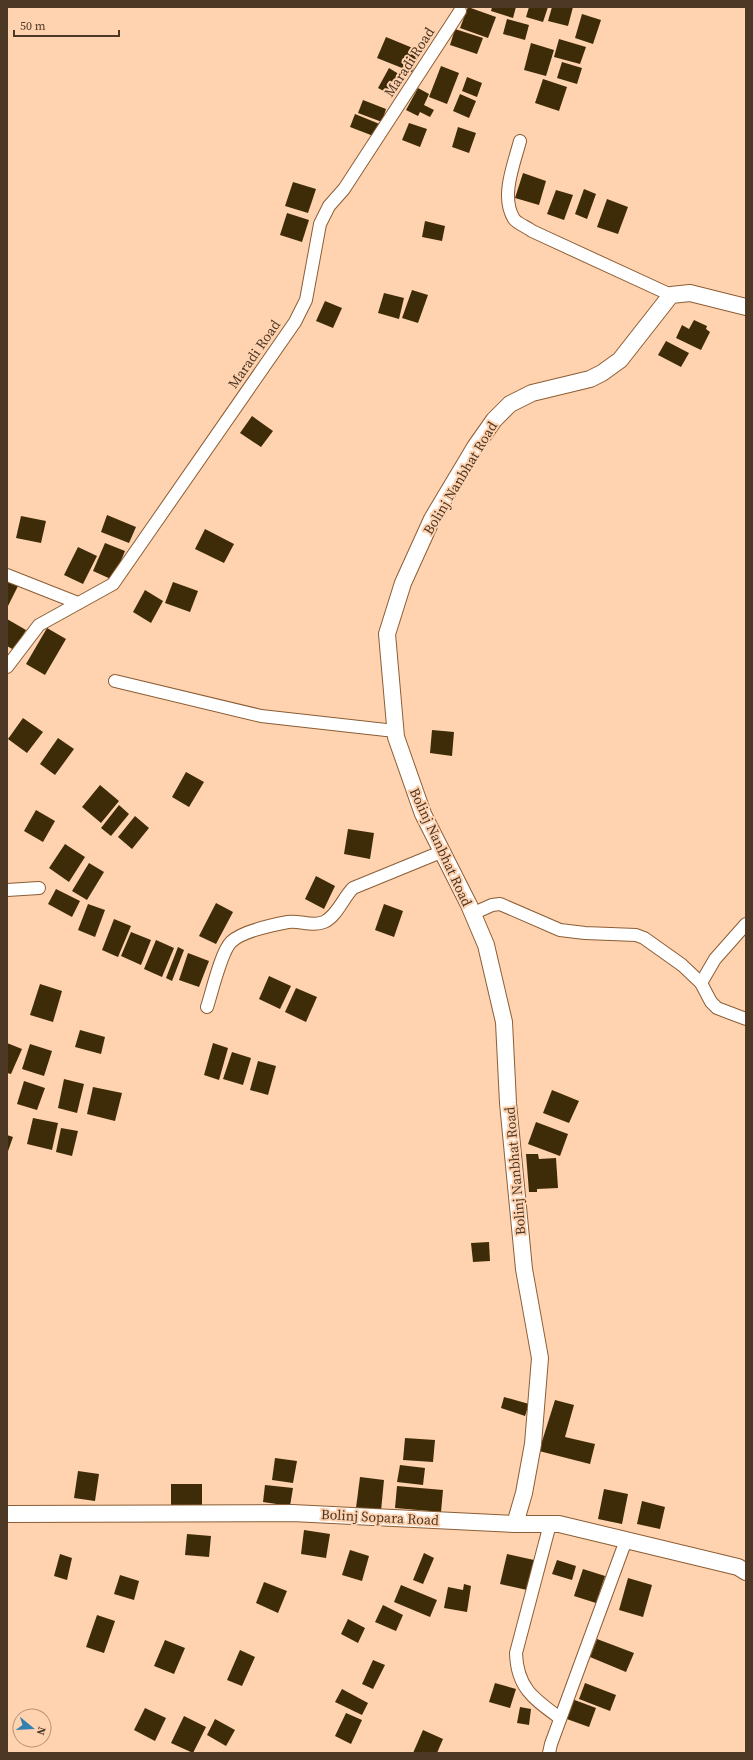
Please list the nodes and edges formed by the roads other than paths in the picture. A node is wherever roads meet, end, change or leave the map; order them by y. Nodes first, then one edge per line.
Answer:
1 (460, 11) dead end
2 (520, 141) dead end
3 (672, 295) junction
4 (746, 307) edge
5 (7, 575) edge
6 (78, 603) junction
7 (7, 667) edge
8 (115, 681) dead end
9 (395, 731) junction
10 (441, 852) junction
11 (39, 888) dead end
12 (7, 890) edge
13 (472, 914) junction
14 (746, 924) edge
15 (702, 983) junction
16 (207, 1007) dead end
17 (746, 1019) edge
18 (7, 1514) edge
19 (515, 1524) junction
20 (550, 1524) junction
21 (626, 1540) junction
22 (746, 1572) edge
23 (560, 1718) junction
24 (549, 1753) edge

1 - 6 street, Maradi Road
2 - 3 street
3 - 4 street
3 - 9 street, Bolinj Nanbhat Road
5 - 6 street
6 - 7 street, Maradi Road
8 - 9 street
9 - 10 street, Bolinj Nanbhat Road
10 - 13 street, Bolinj Nanbhat Road
10 - 16 street
11 - 12 street
13 - 15 street
13 - 19 street, Bolinj Nanbhat Road
14 - 15 street
15 - 17 street
18 - 19 street, Bolinj Sopara Road
19 - 20 street, Bolinj Sopara Road
20 - 21 street, Bolinj Sopara Road
20 - 23 street
21 - 22 street, Bolinj Sopara Road
21 - 23 street
23 - 24 street

